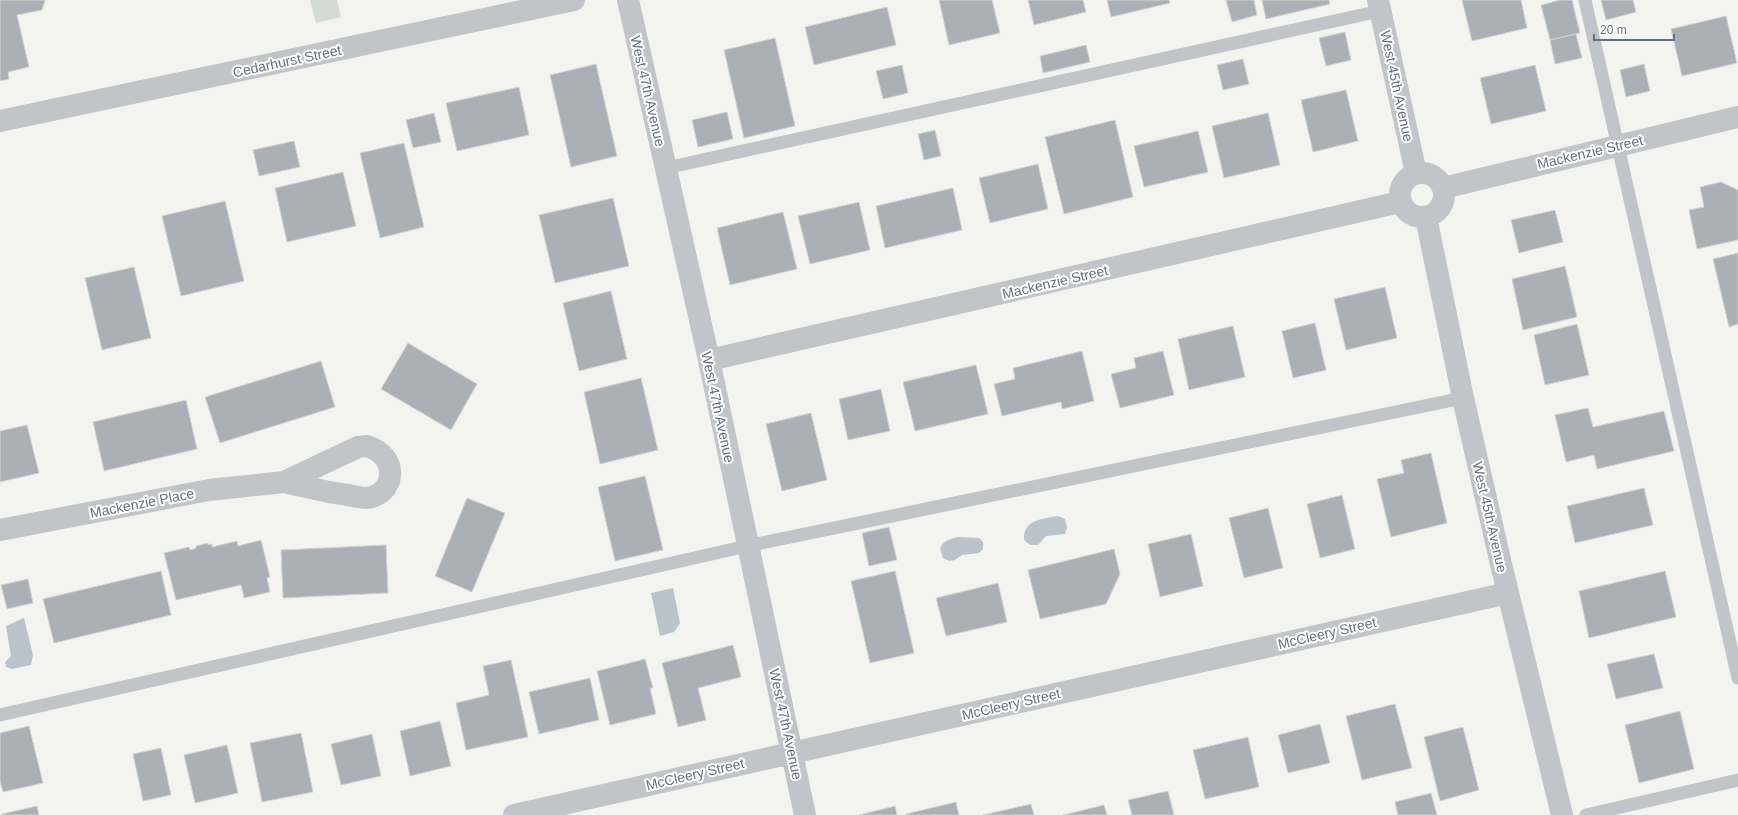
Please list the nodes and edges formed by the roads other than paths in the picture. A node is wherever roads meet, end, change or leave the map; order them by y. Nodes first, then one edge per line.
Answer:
1 (574, 0) edge
2 (628, 0) edge
3 (1585, 0) edge
4 (1379, 6) edge
5 (1738, 117) edge
6 (0, 121) edge
7 (1618, 145) junction
8 (666, 168) junction
9 (1416, 173) junction
10 (1443, 188) junction
11 (1400, 202) junction
12 (1426, 217) junction
13 (708, 360) junction
14 (1462, 398) junction
15 (284, 482) dead end
16 (0, 530) edge
17 (747, 546) junction
18 (1508, 593) junction
19 (1738, 678) edge
20 (0, 715) edge
21 (793, 753) junction
22 (1738, 780) edge
23 (514, 815) edge
24 (805, 815) edge
25 (1562, 815) edge
26 (1586, 815) edge

1 - 6 street, Cedarhurst Street
2 - 8 street, West 47th Avenue
3 - 7 lane
4 - 8 lane
4 - 9 street, West 45th Avenue
5 - 7 street, Mackenzie Street
7 - 10 street, Mackenzie Street
7 - 19 lane
8 - 13 street, West 47th Avenue
9 - 10 street
9 - 11 street
10 - 12 street
11 - 12 street
11 - 13 street, Mackenzie Street
12 - 14 street, West 45th Avenue
13 - 17 street, West 47th Avenue
14 - 17 lane
14 - 18 street, West 45th Avenue
15 - 16 street, Mackenzie Place
17 - 20 lane
17 - 21 street, West 47th Avenue
18 - 21 street, McCleery Street
18 - 25 street, West 45th Avenue
21 - 23 street, McCleery Street
21 - 24 street, West 47th Avenue
22 - 26 lane

